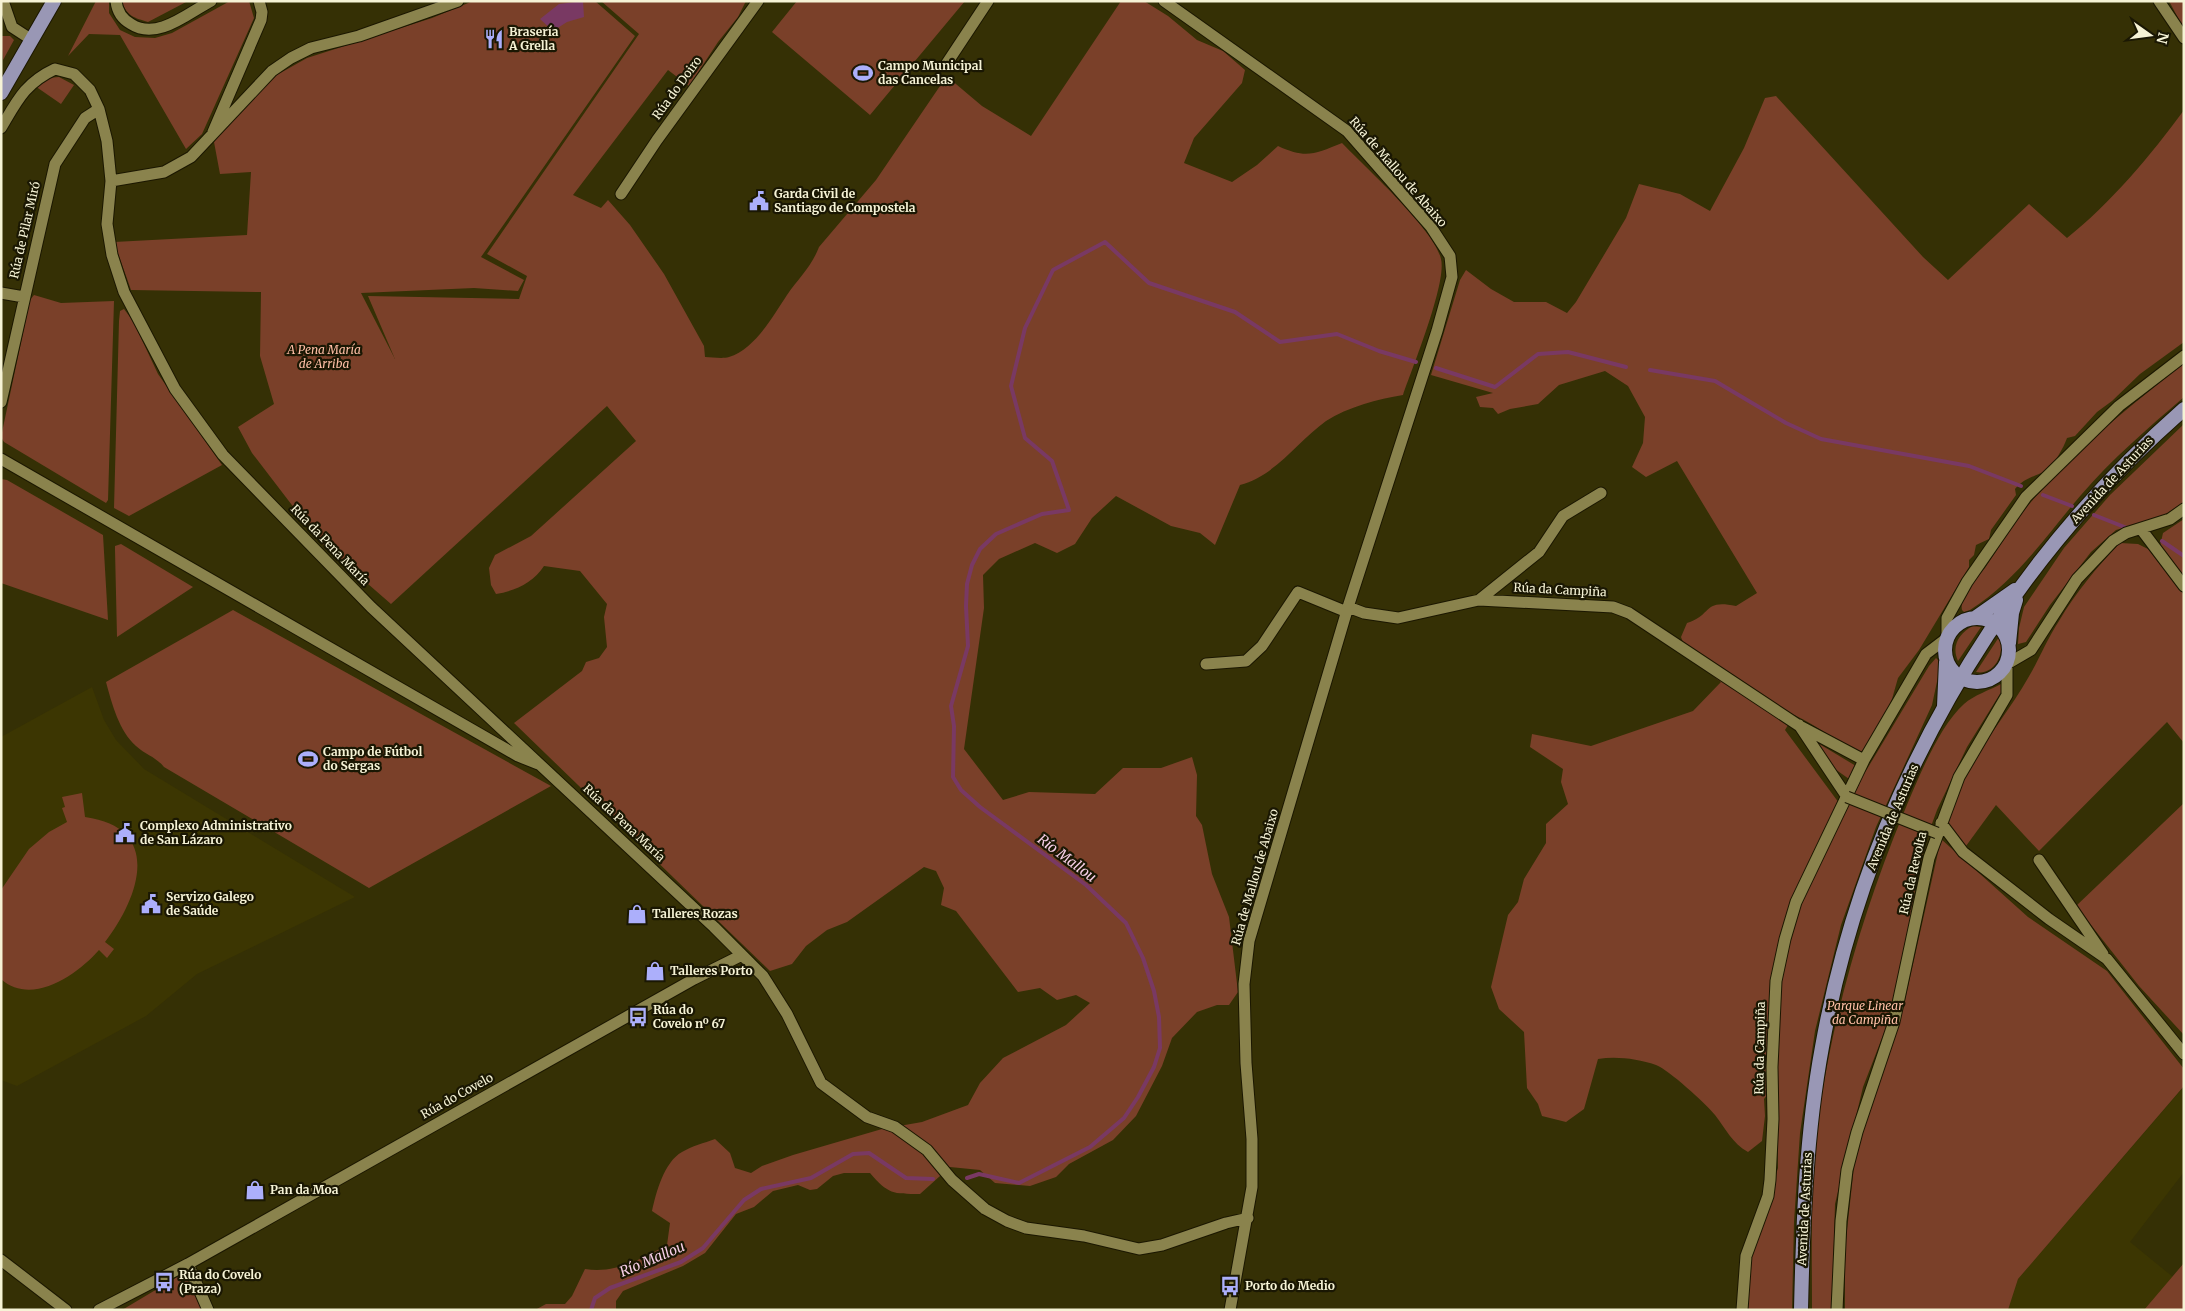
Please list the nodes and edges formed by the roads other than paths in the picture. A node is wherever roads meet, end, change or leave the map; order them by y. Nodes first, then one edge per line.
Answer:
1 (54, 1) edge
2 (116, 1) edge
3 (211, 1) edge
4 (259, 1) edge
5 (458, 1) edge
6 (758, 1) edge
7 (988, 1) edge
8 (1164, 1) edge
9 (2159, 1) edge
10 (2, 2) edge
11 (6, 28) edge
12 (2184, 38) edge
13 (32, 40) junction
14 (947, 63) dead end
15 (7, 71) edge
16 (1, 94) edge
17 (99, 109) junction
18 (1, 128) edge
19 (211, 137) junction
20 (111, 181) junction
21 (621, 194) dead end
22 (1, 293) edge
23 (24, 297) junction
24 (2184, 356) edge
25 (1, 402) edge
26 (2184, 409) edge
27 (1, 459) edge
28 (1600, 493) dead end
29 (2184, 509) edge
30 (2140, 530) junction
31 (2021, 586) junction
32 (2184, 586) edge
33 (1480, 600) junction
34 (1348, 609) junction
35 (1975, 618) junction
36 (1995, 623) junction
37 (1947, 638) junction
38 (2009, 643) junction
39 (1946, 662) junction
40 (1206, 664) dead end
41 (2007, 664) junction
42 (1960, 678) junction
43 (1975, 683) junction
44 (1944, 708) junction
45 (1798, 725) junction
46 (1864, 760) junction
47 (540, 763) junction
48 (1846, 797) junction
49 (1939, 828) junction
50 (2039, 860) dead end
51 (742, 955) junction
52 (2107, 960) junction
53 (2184, 1054) edge
54 (1248, 1218) junction
55 (1, 1260) edge
56 (188, 1264) junction
57 (66, 1310) edge
58 (99, 1310) edge
59 (208, 1310) edge
60 (1230, 1310) edge
61 (1742, 1310) edge
62 (1801, 1310) edge
63 (1837, 1310) edge

1 - 13 main road
2 - 3 street
4 - 19 street
5 - 19 street
6 - 21 street, Rúa do Doiro
7 - 14 street
8 - 34 street, Rúa de Mallou de Abaixo
9 - 12 street
10 - 11 street
11 - 13 street
13 - 15 main road
15 - 16 main road
17 - 18 street, Rúa da Pena María
17 - 20 street, Rúa da Pena María
17 - 23 street, Rúa de Pilar Miró
19 - 20 street
20 - 47 street, Rúa da Pena María
22 - 23 street
23 - 25 street, Rúa de Pilar Miró
24 - 37 street
26 - 31 main road, Avenida de Asturias
27 - 47 street
28 - 33 street
29 - 30 street
30 - 32 street
30 - 41 street
31 - 35 main road
31 - 36 main road, Avenida de Asturias
31 - 38 main road
33 - 34 street, Rúa da Campiña
33 - 45 street, Rúa da Campiña
34 - 40 street
34 - 54 street, Rúa de Mallou de Abaixo
35 - 36 main road
35 - 37 main road
36 - 38 main road
36 - 42 main road, Avenida de Asturias
37 - 39 main road
37 - 46 street
38 - 41 main road
39 - 42 main road
39 - 44 main road
41 - 43 main road
41 - 49 street, Rúa da Revolta
42 - 43 main road
42 - 44 main road, Avenida de Asturias
43 - 44 main road
44 - 62 main road, Avenida de Asturias
45 - 46 street, Rúa da Campiña
45 - 48 street, Rúa da Campiña
46 - 48 street
47 - 51 street, Rúa da Pena María
48 - 49 street, bridge
48 - 61 street, Rúa da Campiña
49 - 52 street
49 - 63 street, Rúa da Revolta
50 - 52 street
51 - 54 street, Rúa da Pena María
51 - 56 street, Rúa do Covelo
52 - 53 street
54 - 60 street, Rúa de Mallou de Abaixo
55 - 57 street
56 - 58 street, Rúa do Covelo
56 - 59 street

